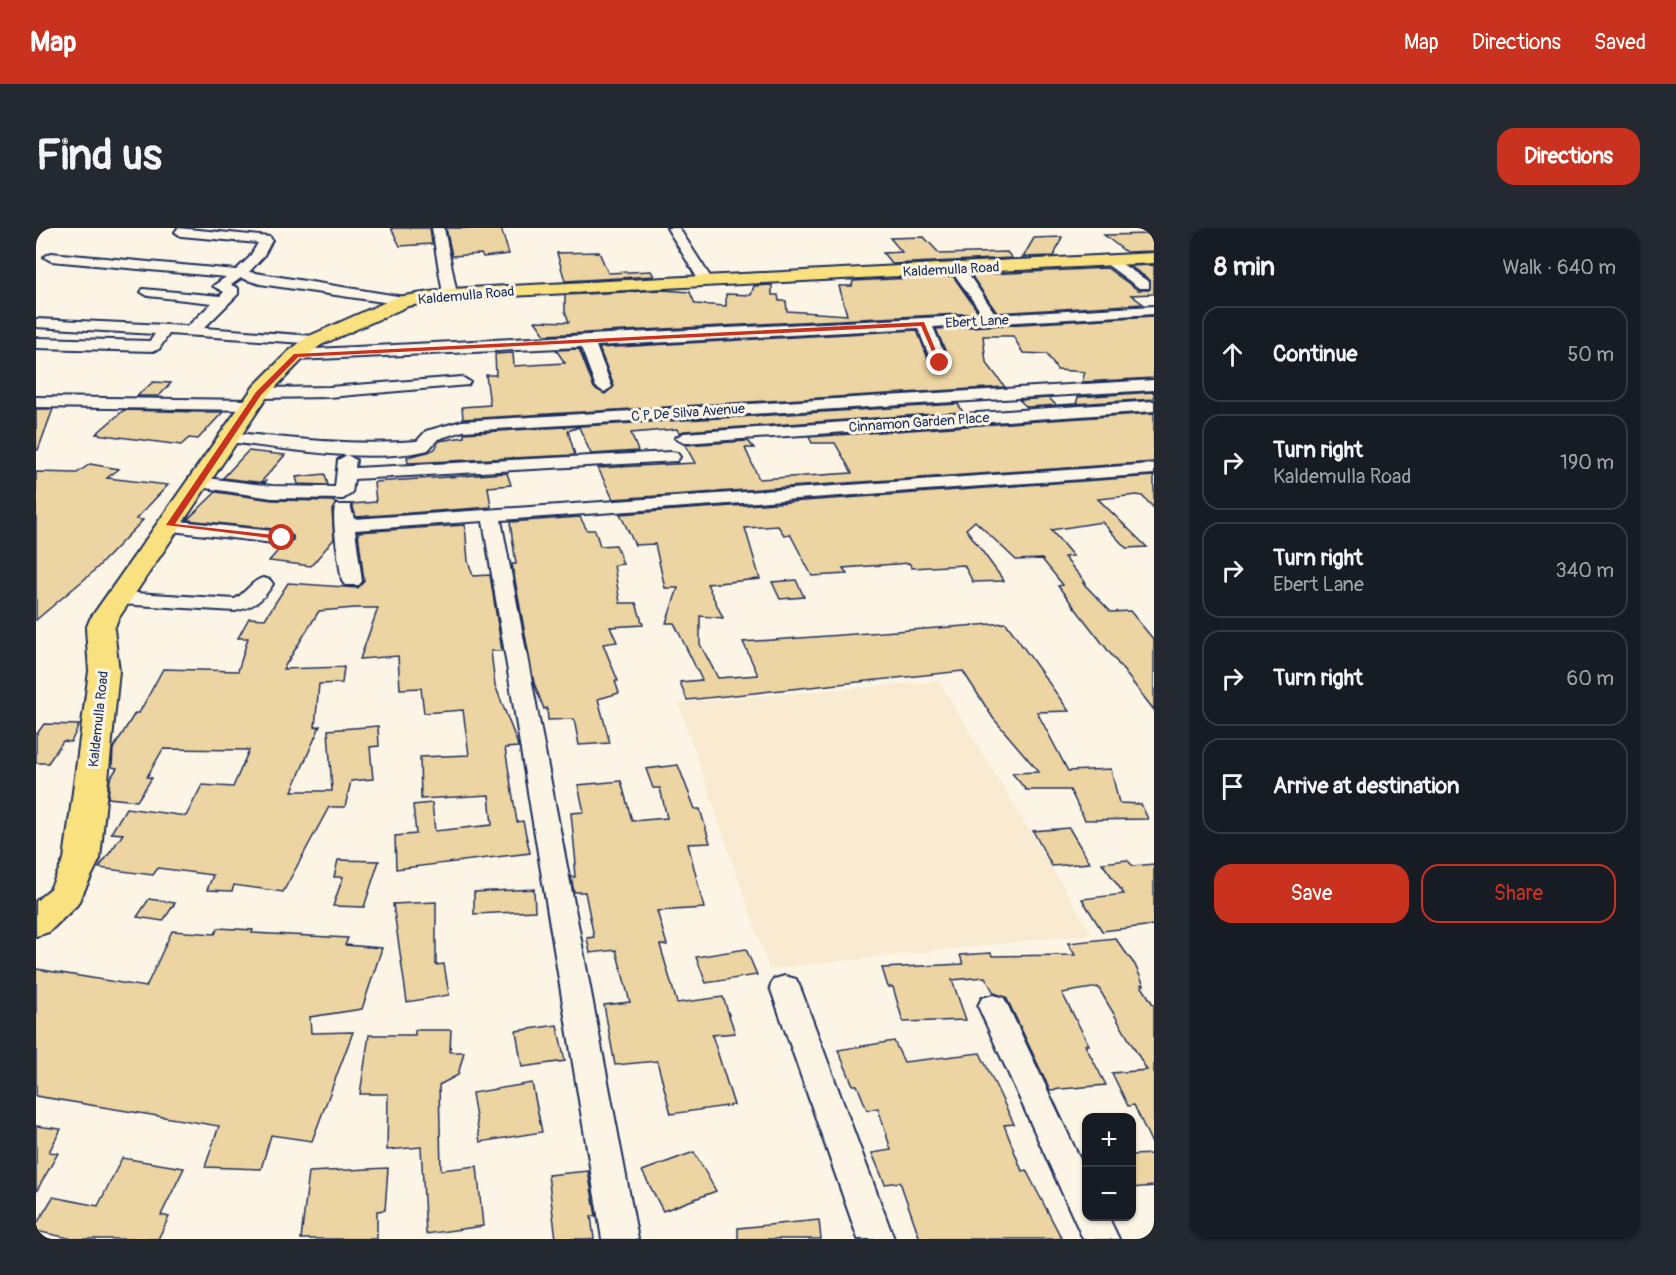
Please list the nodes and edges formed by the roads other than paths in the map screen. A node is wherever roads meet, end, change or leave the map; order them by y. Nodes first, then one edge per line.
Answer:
1 (186, 228) edge
2 (438, 228) edge
3 (673, 228) edge
4 (51, 257) dead end
5 (1154, 258) edge
6 (1110, 260) junction
7 (957, 268) junction
8 (241, 274) junction
9 (706, 281) junction
10 (1144, 285) dead end
11 (148, 292) dead end
12 (450, 294) junction
13 (222, 300) junction
14 (404, 301) junction
15 (1154, 310) edge
16 (993, 320) junction
17 (36, 323) edge
18 (924, 324) junction
19 (165, 330) junction
20 (192, 331) junction
21 (314, 341) junction
22 (587, 342) junction
23 (36, 343) edge
24 (296, 355) junction
25 (940, 363) dead end
26 (462, 382) dead end
27 (1154, 385) edge
28 (604, 387) dead end
29 (255, 399) junction
30 (36, 402) edge
31 (1154, 406) edge
32 (229, 437) junction
33 (684, 438) dead end
34 (348, 450) junction
35 (671, 457) dead end
36 (1154, 469) edge
37 (199, 482) junction
38 (344, 483) junction
39 (491, 515) junction
40 (170, 525) junction
41 (344, 525) junction
42 (282, 538) dead end
43 (352, 581) dead end
44 (262, 584) dead end
45 (119, 598) junction
46 (36, 923) edge
47 (785, 987) dead end
48 (993, 1006) dead end
49 (1082, 1199) edge
50 (1092, 1221) edge
51 (620, 1239) edge
52 (876, 1239) edge
53 (1101, 1239) edge

1 - 8 street
2 - 12 street
3 - 9 street
4 - 8 street
5 - 6 main road, Kaldemulla Road
6 - 7 main road, Kaldemulla Road
6 - 10 street
7 - 9 main road, Kaldemulla Road
7 - 16 street
8 - 13 street
8 - 14 street
9 - 12 main road, Kaldemulla Road
11 - 13 street
12 - 14 main road, Kaldemulla Road
13 - 20 street
14 - 21 main road, Kaldemulla Road
15 - 16 street, Ebert Lane
16 - 18 street, Ebert Lane
17 - 19 street
18 - 22 street, Ebert Lane
18 - 25 street
19 - 20 street
19 - 23 street
20 - 21 street
21 - 24 main road, Kaldemulla Road
22 - 24 street, Ebert Lane
22 - 28 street
24 - 29 main road, Kaldemulla Road
26 - 29 street
27 - 34 street, C P De Silva Avenue
29 - 30 street
29 - 32 main road, Kaldemulla Road
31 - 33 street, Cinnamon Garden Place
32 - 34 street, C P De Silva Avenue
32 - 37 main road, Kaldemulla Road
34 - 38 street
35 - 38 street
36 - 39 street
37 - 38 street
37 - 40 main road, Kaldemulla Road
38 - 41 street
39 - 41 street
39 - 51 street
40 - 42 street
40 - 45 main road, Kaldemulla Road
41 - 43 street
44 - 45 street
45 - 46 main road, Kaldemulla Road
47 - 52 street
48 - 49 street
50 - 53 street

